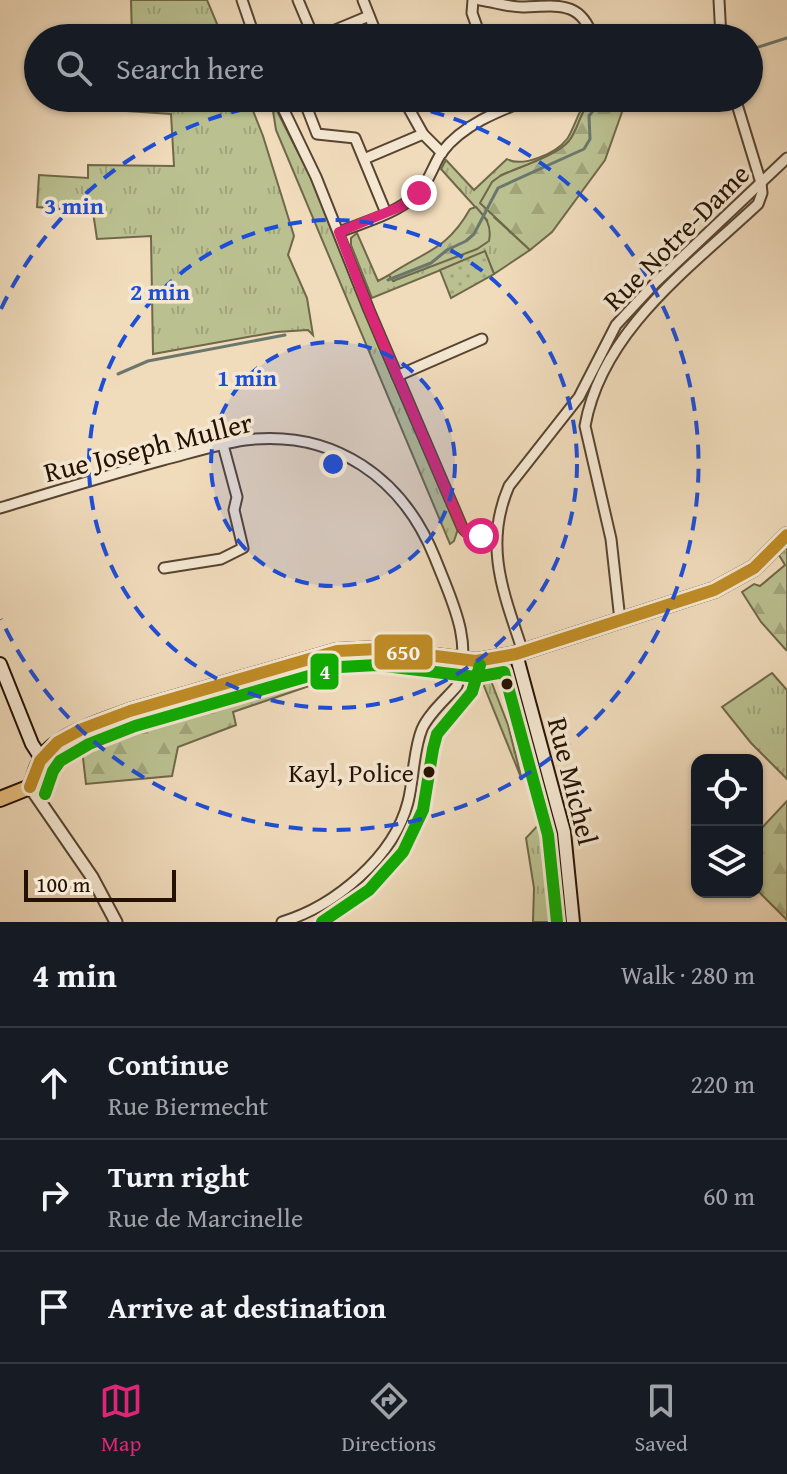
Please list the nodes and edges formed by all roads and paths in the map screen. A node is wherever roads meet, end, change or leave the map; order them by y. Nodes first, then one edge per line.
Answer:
1 (242, 0) edge
2 (298, 0) edge
3 (363, 0) edge
4 (473, 0) edge
5 (480, 0) edge
6 (719, 0) edge
7 (369, 16) junction
8 (250, 24) edge
9 (309, 24) edge
10 (349, 24) edge
11 (372, 24) edge
12 (476, 24) edge
13 (586, 24) edge
14 (720, 24) edge
15 (285, 112) edge
16 (308, 112) edge
17 (411, 112) edge
18 (496, 112) edge
19 (739, 112) edge
20 (423, 134) junction
21 (442, 153) junction
22 (787, 158) edge
23 (364, 159) junction
24 (761, 183) junction
25 (386, 213) junction
26 (339, 232) junction
27 (482, 339) dead end
28 (397, 376) junction
29 (564, 419) junction
30 (585, 426) junction
31 (223, 445) junction
32 (0, 508) edge
33 (497, 533) junction
34 (787, 535) edge
35 (164, 568) dead end
36 (620, 620) junction
37 (513, 655) junction
38 (470, 661) junction
39 (0, 664) edge
40 (41, 758) junction
41 (30, 787) junction
42 (0, 799) edge
43 (116, 922) edge
44 (282, 922) edge
45 (573, 922) edge

1 - 8 street
2 - 9 street
3 - 7 street
4 - 12 street
5 - 13 street
6 - 14 street
7 - 10 street
7 - 11 street
15 - 26 street
16 - 23 street
17 - 20 street
18 - 21 street
19 - 24 street
20 - 21 street
20 - 23 street
21 - 25 street
22 - 24 street, Rue Notre-Dame
23 - 25 street
24 - 29 street, Rue Notre-Dame
24 - 30 street
25 - 26 street
26 - 28 street
27 - 28 street
28 - 33 street
29 - 30 street
29 - 33 street, Rue Notre-Dame
30 - 36 street
31 - 32 street, Rue Joseph Muller
31 - 35 street
31 - 38 street, Rue Joseph Muller
33 - 37 street, Rue Notre-Dame
34 - 36 main road
36 - 37 main road
37 - 38 main road
37 - 45 main road, Rue Michel
38 - 40 main road
38 - 44 street
39 - 40 main road
40 - 41 main road
41 - 42 main road
41 - 43 street

